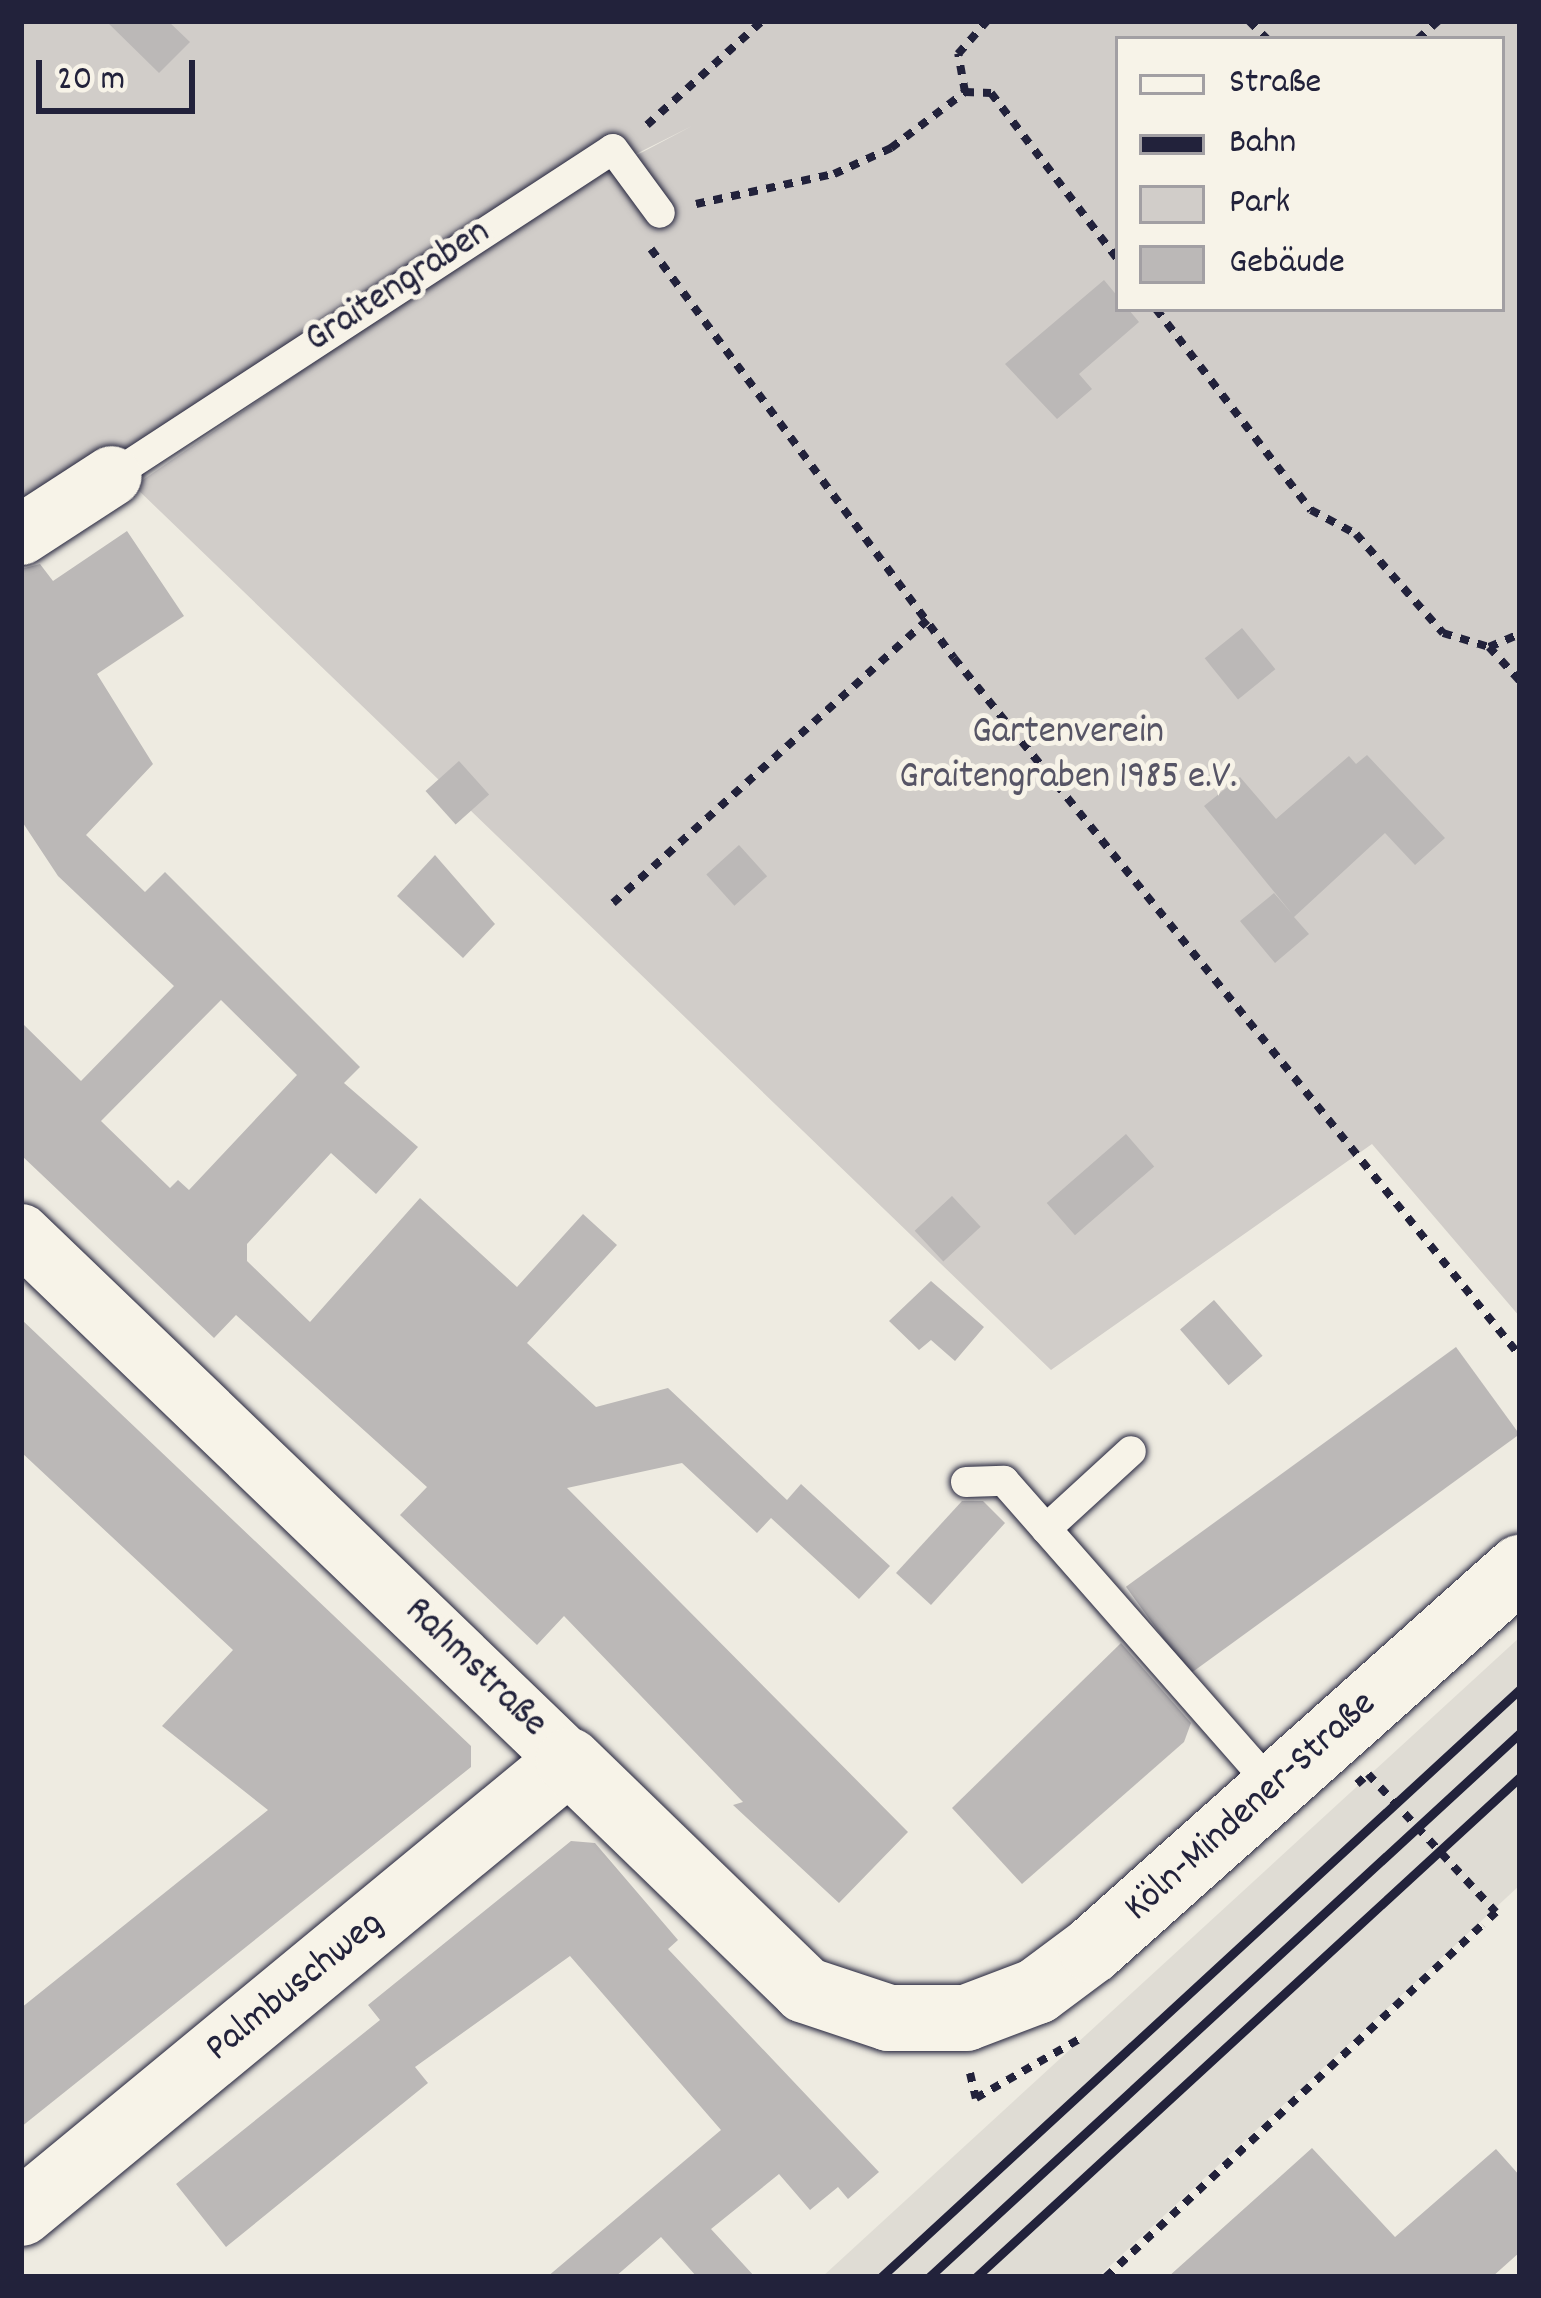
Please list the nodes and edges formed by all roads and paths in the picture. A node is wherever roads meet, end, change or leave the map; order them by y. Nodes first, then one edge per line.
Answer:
1 (762, 21) edge
2 (987, 21) edge
3 (965, 92) junction
4 (613, 149) junction
5 (659, 213) junction
6 (1115, 256) edge
7 (1158, 312) edge
8 (112, 476) joint
9 (21, 536) edge
10 (927, 620) junction
11 (1520, 634) edge
12 (1490, 647) junction
13 (1520, 681) edge
14 (613, 903) dead end
15 (21, 1234) edge
16 (1520, 1356) edge
17 (1131, 1451) dead end
18 (966, 1482) dead end
19 (1046, 1529) junction
20 (1520, 1568) edge
21 (569, 1761) junction
22 (1357, 1784) dead end
23 (1274, 1788) junction
24 (966, 2018) joint
25 (21, 2213) edge
26 (1106, 2277) edge

1 - 4 path
2 - 3 path
3 - 5 path
3 - 6 path
4 - 5 lane
4 - 8 lane, Graitengraben
5 - 10 path
7 - 12 path
8 - 9 street, Graitengraben
10 - 14 path
10 - 16 path
11 - 12 path
12 - 13 path
15 - 21 street, Rahmstraße
17 - 19 lane
18 - 19 lane
19 - 23 lane
20 - 23 street, Köln-Mindener-Straße
21 - 24 street, Rahmstraße
21 - 25 street, Palmbuschweg
22 - 26 path, bridge
23 - 24 street, Köln-Mindener-Straße

